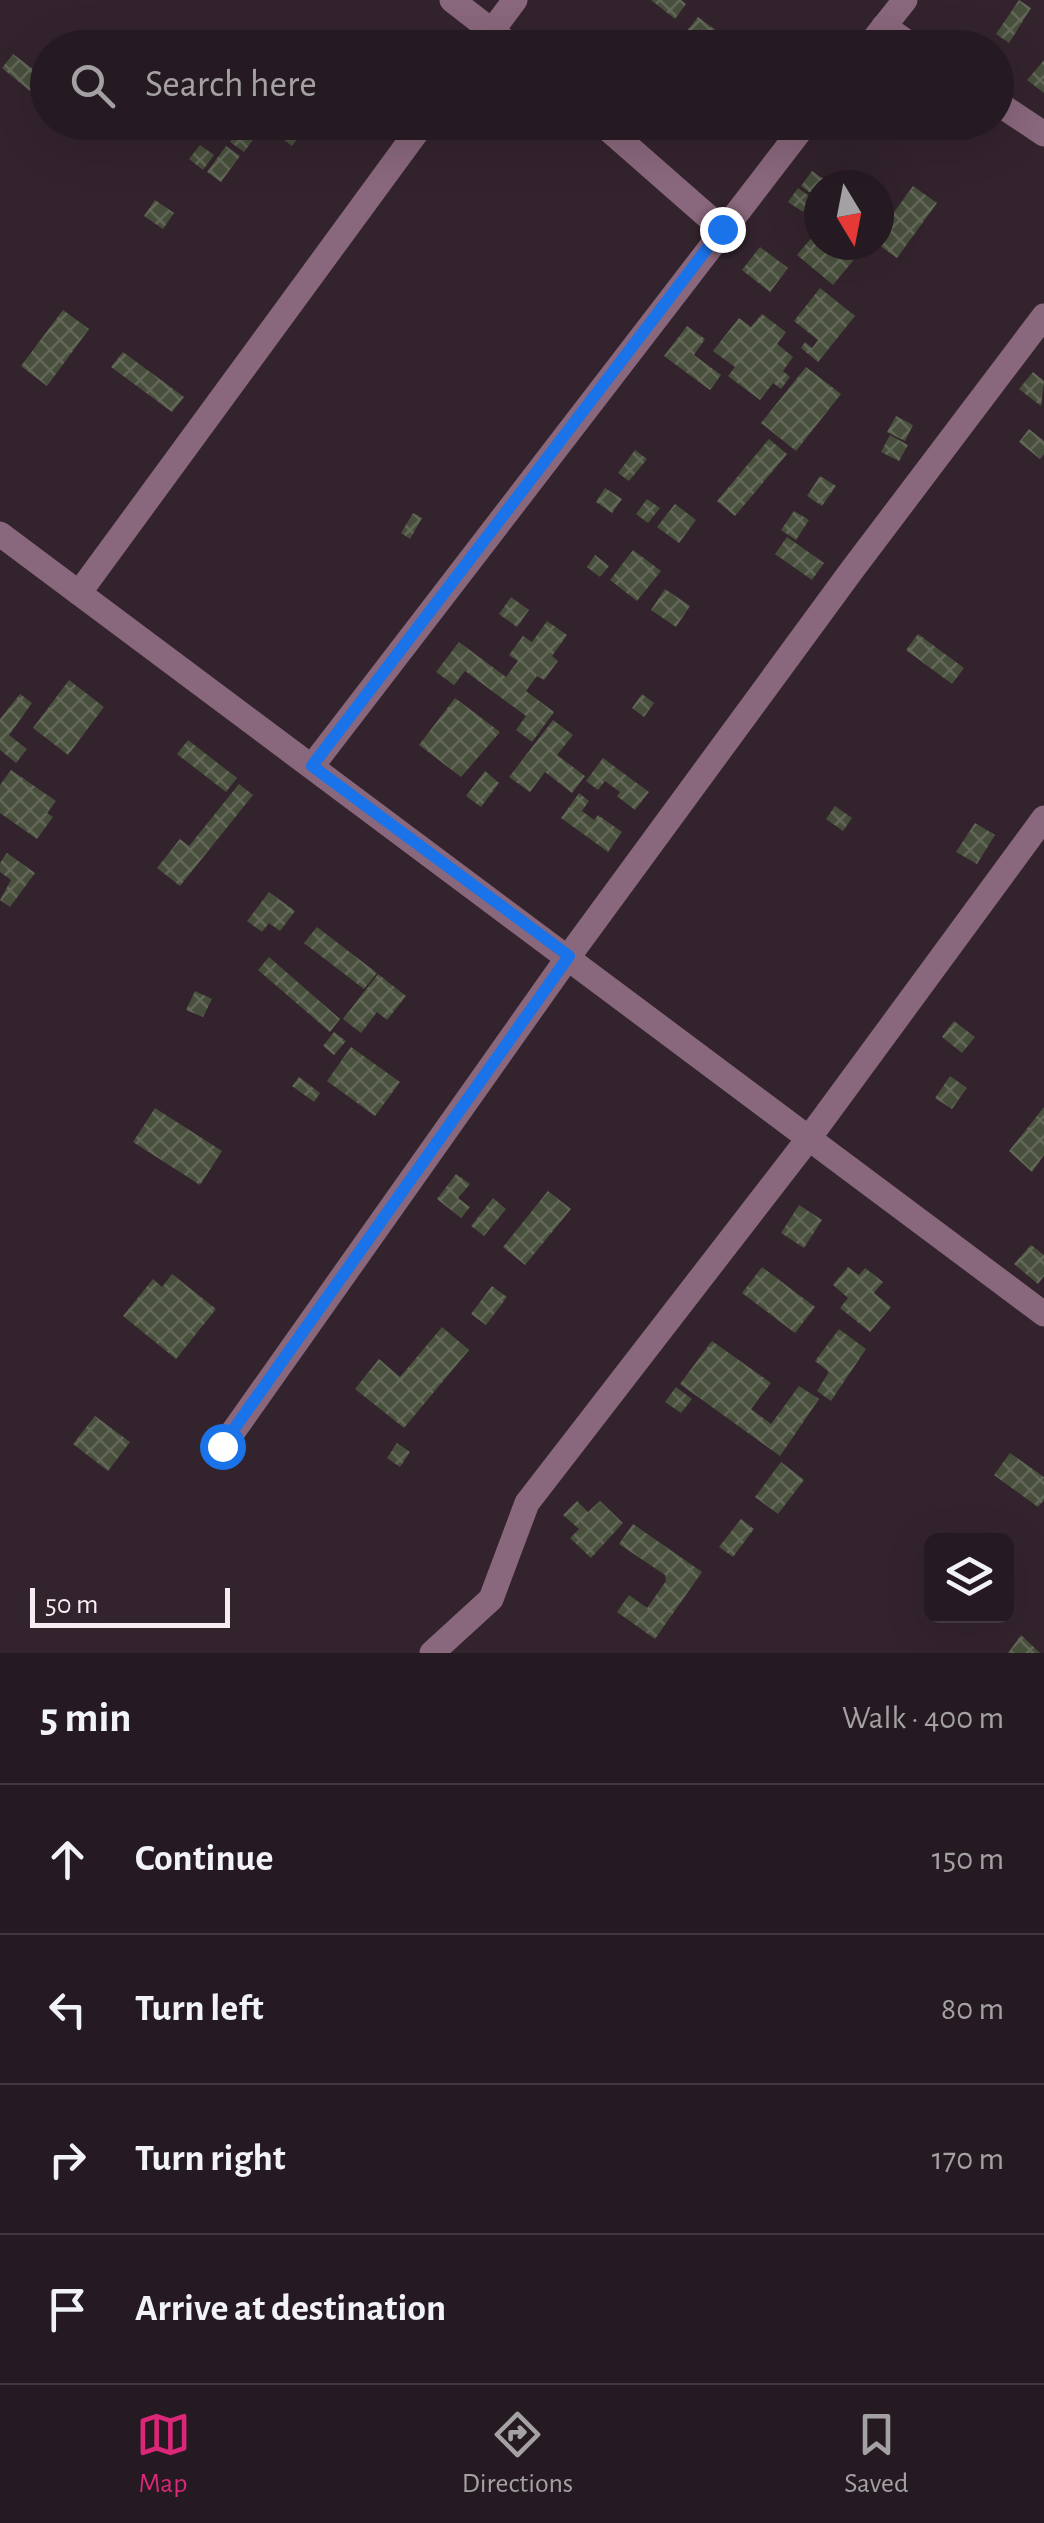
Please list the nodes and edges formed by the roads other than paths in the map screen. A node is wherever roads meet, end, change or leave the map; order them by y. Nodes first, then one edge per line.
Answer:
1 (452, 0) edge
2 (515, 0) edge
3 (905, 0) edge
4 (884, 26) junction
5 (479, 30) edge
6 (492, 30) edge
7 (881, 30) edge
8 (890, 30) edge
9 (1014, 114) edge
10 (1044, 134) edge
11 (411, 140) edge
12 (621, 140) edge
13 (793, 140) edge
14 (722, 229) junction
15 (1044, 316) edge
16 (0, 534) edge
17 (79, 593) junction
18 (312, 766) junction
19 (1044, 818) edge
20 (569, 956) junction
21 (809, 1138) junction
22 (1044, 1314) edge
23 (222, 1446) dead end
24 (432, 1653) edge

1 - 5 street
2 - 6 street
3 - 4 street
4 - 7 street
4 - 8 street
9 - 10 street
11 - 17 street
12 - 14 street
13 - 14 street
14 - 18 street
15 - 20 street
16 - 17 street
17 - 18 street
18 - 20 street
19 - 21 street
20 - 21 street
20 - 23 street
21 - 22 street
21 - 24 street

